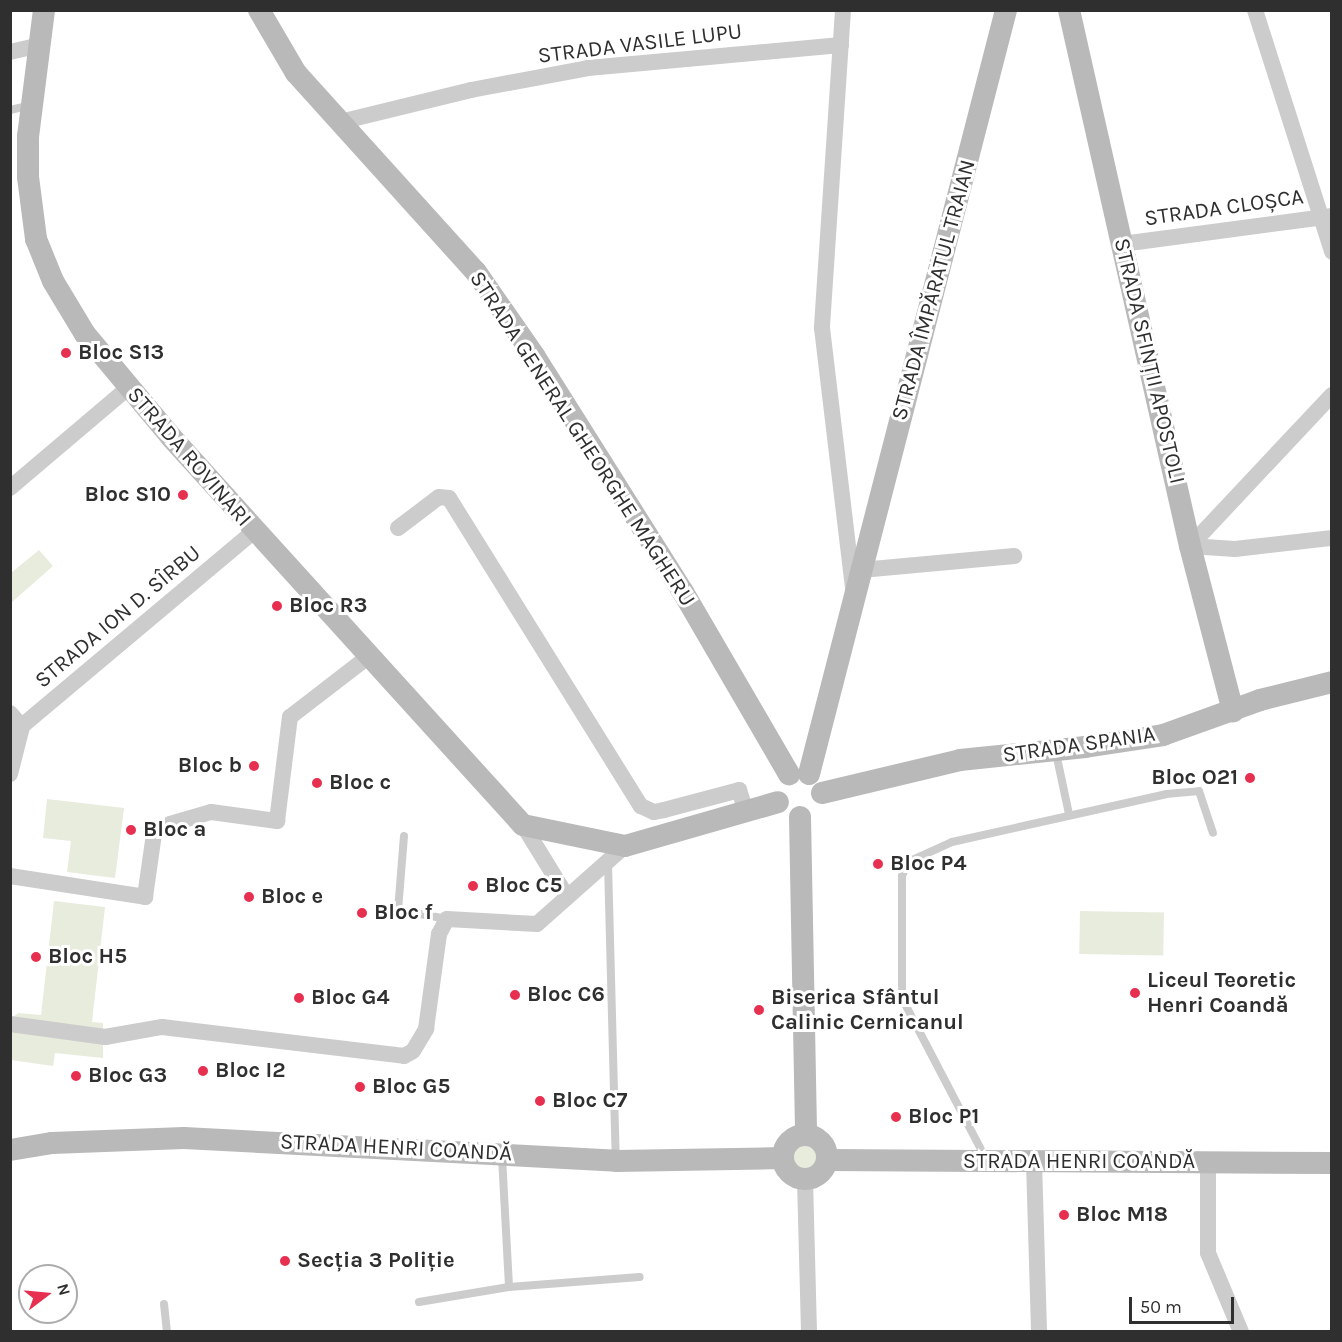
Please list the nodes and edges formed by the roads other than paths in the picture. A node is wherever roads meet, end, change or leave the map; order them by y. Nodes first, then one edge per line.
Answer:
1 (44, 10) edge
2 (259, 10) edge
3 (843, 10) edge
4 (1006, 10) edge
5 (1069, 10) edge
6 (1255, 10) edge
7 (39, 45) junction
8 (841, 45) junction
9 (10, 52) edge
10 (21, 108) edge
11 (340, 122) junction
12 (1326, 217) edge
13 (1122, 244) junction
14 (1332, 252) edge
15 (128, 388) junction
16 (1332, 395) edge
17 (10, 488) edge
18 (398, 528) dead end
19 (254, 531) junction
20 (1332, 538) edge
21 (1190, 546) junction
22 (1014, 556) dead end
23 (861, 570) junction
24 (854, 597) junction
25 (368, 657) junction
26 (1332, 682) edge
27 (1233, 711) junction
28 (10, 713) edge
29 (16, 731) edge
30 (1056, 751) junction
31 (10, 774) edge
32 (799, 774) junction
33 (822, 793) junction
34 (778, 802) junction
35 (746, 812) junction
36 (1069, 814) junction
37 (800, 818) junction
38 (523, 825) junction
39 (1213, 833) dead end
40 (404, 836) dead end
41 (626, 846) junction
42 (608, 863) junction
43 (10, 876) edge
44 (566, 895) junction
45 (447, 919) junction
46 (10, 1024) edge
47 (806, 1134) junction
48 (10, 1150) edge
49 (501, 1154) junction
50 (782, 1158) junction
51 (827, 1160) junction
52 (616, 1161) junction
53 (988, 1162) junction
54 (1034, 1162) junction
55 (1208, 1162) junction
56 (1332, 1163) edge
57 (805, 1179) junction
58 (640, 1277) dead end
59 (509, 1287) junction
60 (419, 1302) dead end
61 (164, 1305) dead end
62 (167, 1332) edge
63 (809, 1332) edge
64 (1039, 1332) edge
65 (1241, 1332) edge

1 - 7 street, STRADA ROVINARI
2 - 11 street, STRADA GENERAL GHEORGHE MAGHERU
3 - 8 street
4 - 23 street, STRADA ÎMPĂRATUL TRAIAN
5 - 13 street, STRADA SFINȚII APOSTOLI
6 - 12 street
7 - 9 street
7 - 10 street, STRADA ROVINARI
8 - 11 street, STRADA VASILE LUPU
8 - 24 street
10 - 15 street, STRADA ROVINARI
11 - 32 street, STRADA GENERAL GHEORGHE MAGHERU
12 - 13 street, STRADA CLOȘCA
12 - 14 street
13 - 21 street, STRADA SFINȚII APOSTOLI
15 - 17 street
15 - 19 street, STRADA ROVINARI
16 - 21 street
18 - 35 street
19 - 25 street, STRADA ROVINARI
19 - 29 street, STRADA ION D. SÎRBU
20 - 21 street
21 - 27 street, STRADA SFINȚII APOSTOLI
22 - 23 street
23 - 24 street, STRADA ÎMPĂRATUL TRAIAN
24 - 32 street, STRADA ÎMPĂRATUL TRAIAN
25 - 38 street, STRADA ROVINARI
25 - 43 street
26 - 27 street, STRADA SPANIA
27 - 30 street, STRADA SPANIA
28 - 29 street
29 - 31 street
30 - 33 street, STRADA SPANIA
30 - 36 lane
32 - 33 street
32 - 34 street
33 - 37 street
34 - 35 street
34 - 37 street
35 - 41 street
36 - 39 lane
36 - 53 lane
37 - 47 street
38 - 41 street
38 - 44 street, STRADA ROVINARI
40 - 45 lane
41 - 42 street
42 - 44 street
42 - 52 lane
44 - 45 street
45 - 46 street
47 - 50 street
47 - 51 street
48 - 49 street, STRADA HENRI COANDĂ
49 - 52 street, STRADA HENRI COANDĂ
49 - 59 lane
50 - 52 street, STRADA HENRI COANDĂ
50 - 57 street
51 - 53 street, STRADA HENRI COANDĂ
51 - 57 street
53 - 54 street, STRADA HENRI COANDĂ
54 - 55 street, STRADA HENRI COANDĂ
54 - 64 street
55 - 56 street, STRADA HENRI COANDĂ
55 - 65 street
57 - 63 street
58 - 59 lane
59 - 60 lane
61 - 62 lane

